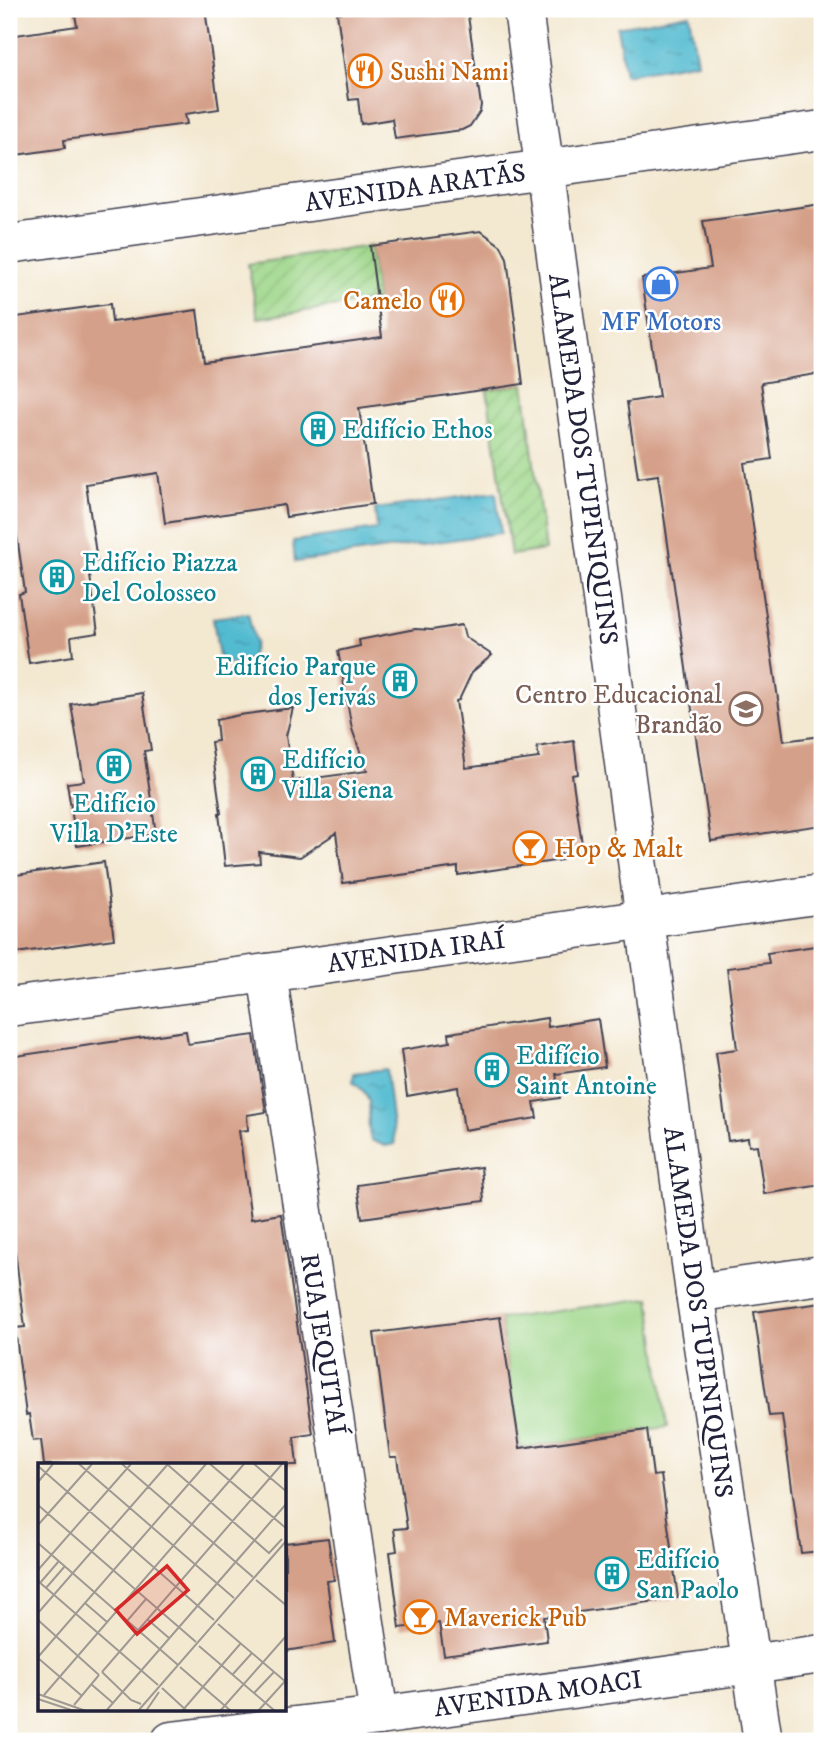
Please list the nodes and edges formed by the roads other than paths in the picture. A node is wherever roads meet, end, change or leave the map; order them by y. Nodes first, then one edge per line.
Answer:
1 (523, 9) edge
2 (822, 131) edge
3 (545, 169) junction
4 (9, 244) edge
5 (822, 894) edge
6 (644, 919) junction
7 (267, 973) junction
8 (9, 1007) edge
9 (822, 1275) edge
10 (695, 1293) junction
11 (822, 1654) edge
12 (751, 1663) junction
13 (379, 1716) junction
14 (171, 1741) edge
15 (763, 1741) edge

1 - 3 street, ALAMEDA DOS TUPINIQUINS
2 - 3 street, AVENIDA ARATÃS
3 - 4 street, AVENIDA ARATÃS
3 - 6 street, ALAMEDA DOS TUPINIQUINS
5 - 6 street, AVENIDA IRAÍ
6 - 7 street, AVENIDA IRAÍ
6 - 10 street, ALAMEDA DOS TUPINIQUINS
7 - 8 street, AVENIDA IRAÍ
7 - 13 street, RUA JEQUITAÍ
9 - 10 street
10 - 12 street, ALAMEDA DOS TUPINIQUINS
11 - 12 street, AVENIDA MOACI
12 - 13 street, AVENIDA MOACI
12 - 15 street, ALAMEDA DOS TUPINIQUINS
13 - 14 street, AVENIDA MOACI

